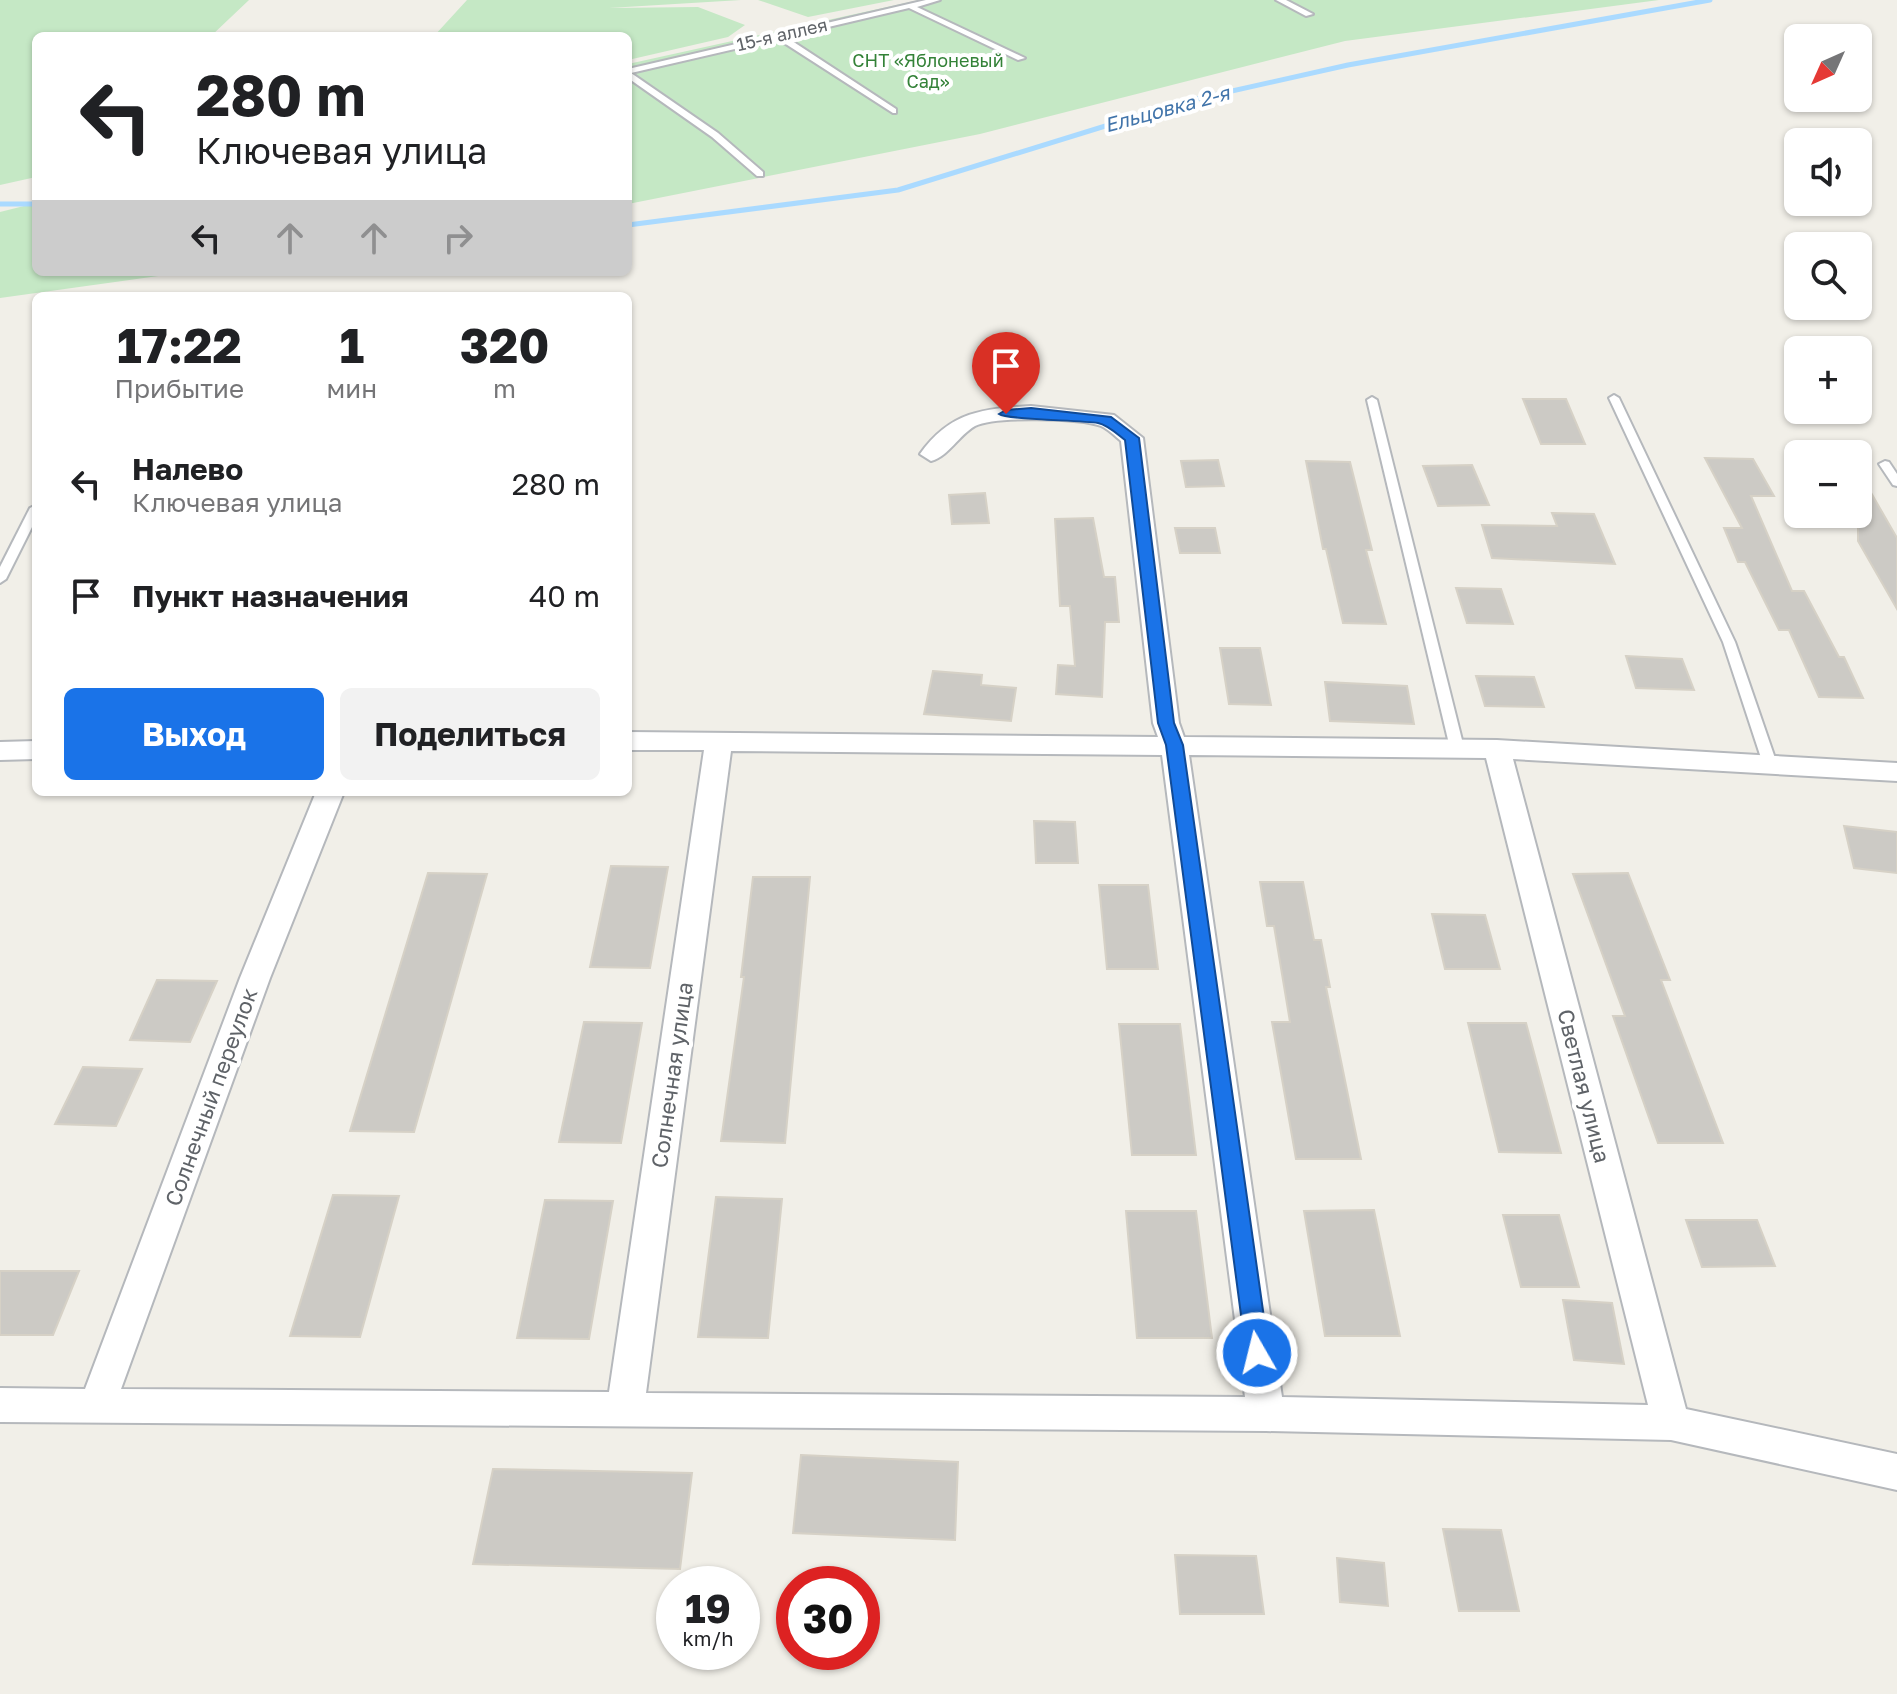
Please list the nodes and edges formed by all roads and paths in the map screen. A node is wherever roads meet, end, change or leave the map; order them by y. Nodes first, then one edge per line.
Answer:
1 (936, 0) edge
2 (1280, 0) edge
3 (910, 6) junction
4 (1309, 14) dead end
5 (779, 36) junction
6 (1021, 58) dead end
7 (632, 72) edge
8 (632, 76) edge
9 (893, 111) dead end
10 (760, 174) dead end
11 (1614, 398) dead end
12 (1372, 400) dead end
13 (931, 454) dead end
14 (1885, 464) dead end
15 (1897, 483) edge
16 (30, 531) edge
17 (0, 579) edge
18 (719, 740) junction
19 (632, 741) edge
20 (1174, 745) junction
21 (1457, 748) junction
22 (1497, 749) junction
23 (32, 750) edge
24 (0, 751) edge
25 (1771, 767) junction
26 (1897, 772) edge
27 (328, 796) edge
28 (0, 1405) edge
29 (97, 1405) junction
30 (625, 1410) junction
31 (1266, 1414) junction
32 (1671, 1423) junction
33 (1897, 1472) edge

1 - 3 lane, 15-я аллея
2 - 4 lane
3 - 5 lane, 15-я аллея
3 - 6 lane
5 - 7 lane, 15-я аллея
5 - 9 lane
8 - 10 lane
11 - 25 lane
12 - 21 lane
13 - 20 street
14 - 15 lane
16 - 17 lane
18 - 19 street
18 - 20 street
18 - 30 street, Солнечная улица
20 - 21 street
20 - 31 street
21 - 22 street
22 - 25 street
22 - 32 street, Светлая улица
23 - 24 street
25 - 26 street
27 - 29 street, Солнечный переулок
28 - 29 street
29 - 30 street
30 - 31 street
31 - 32 street
32 - 33 street

